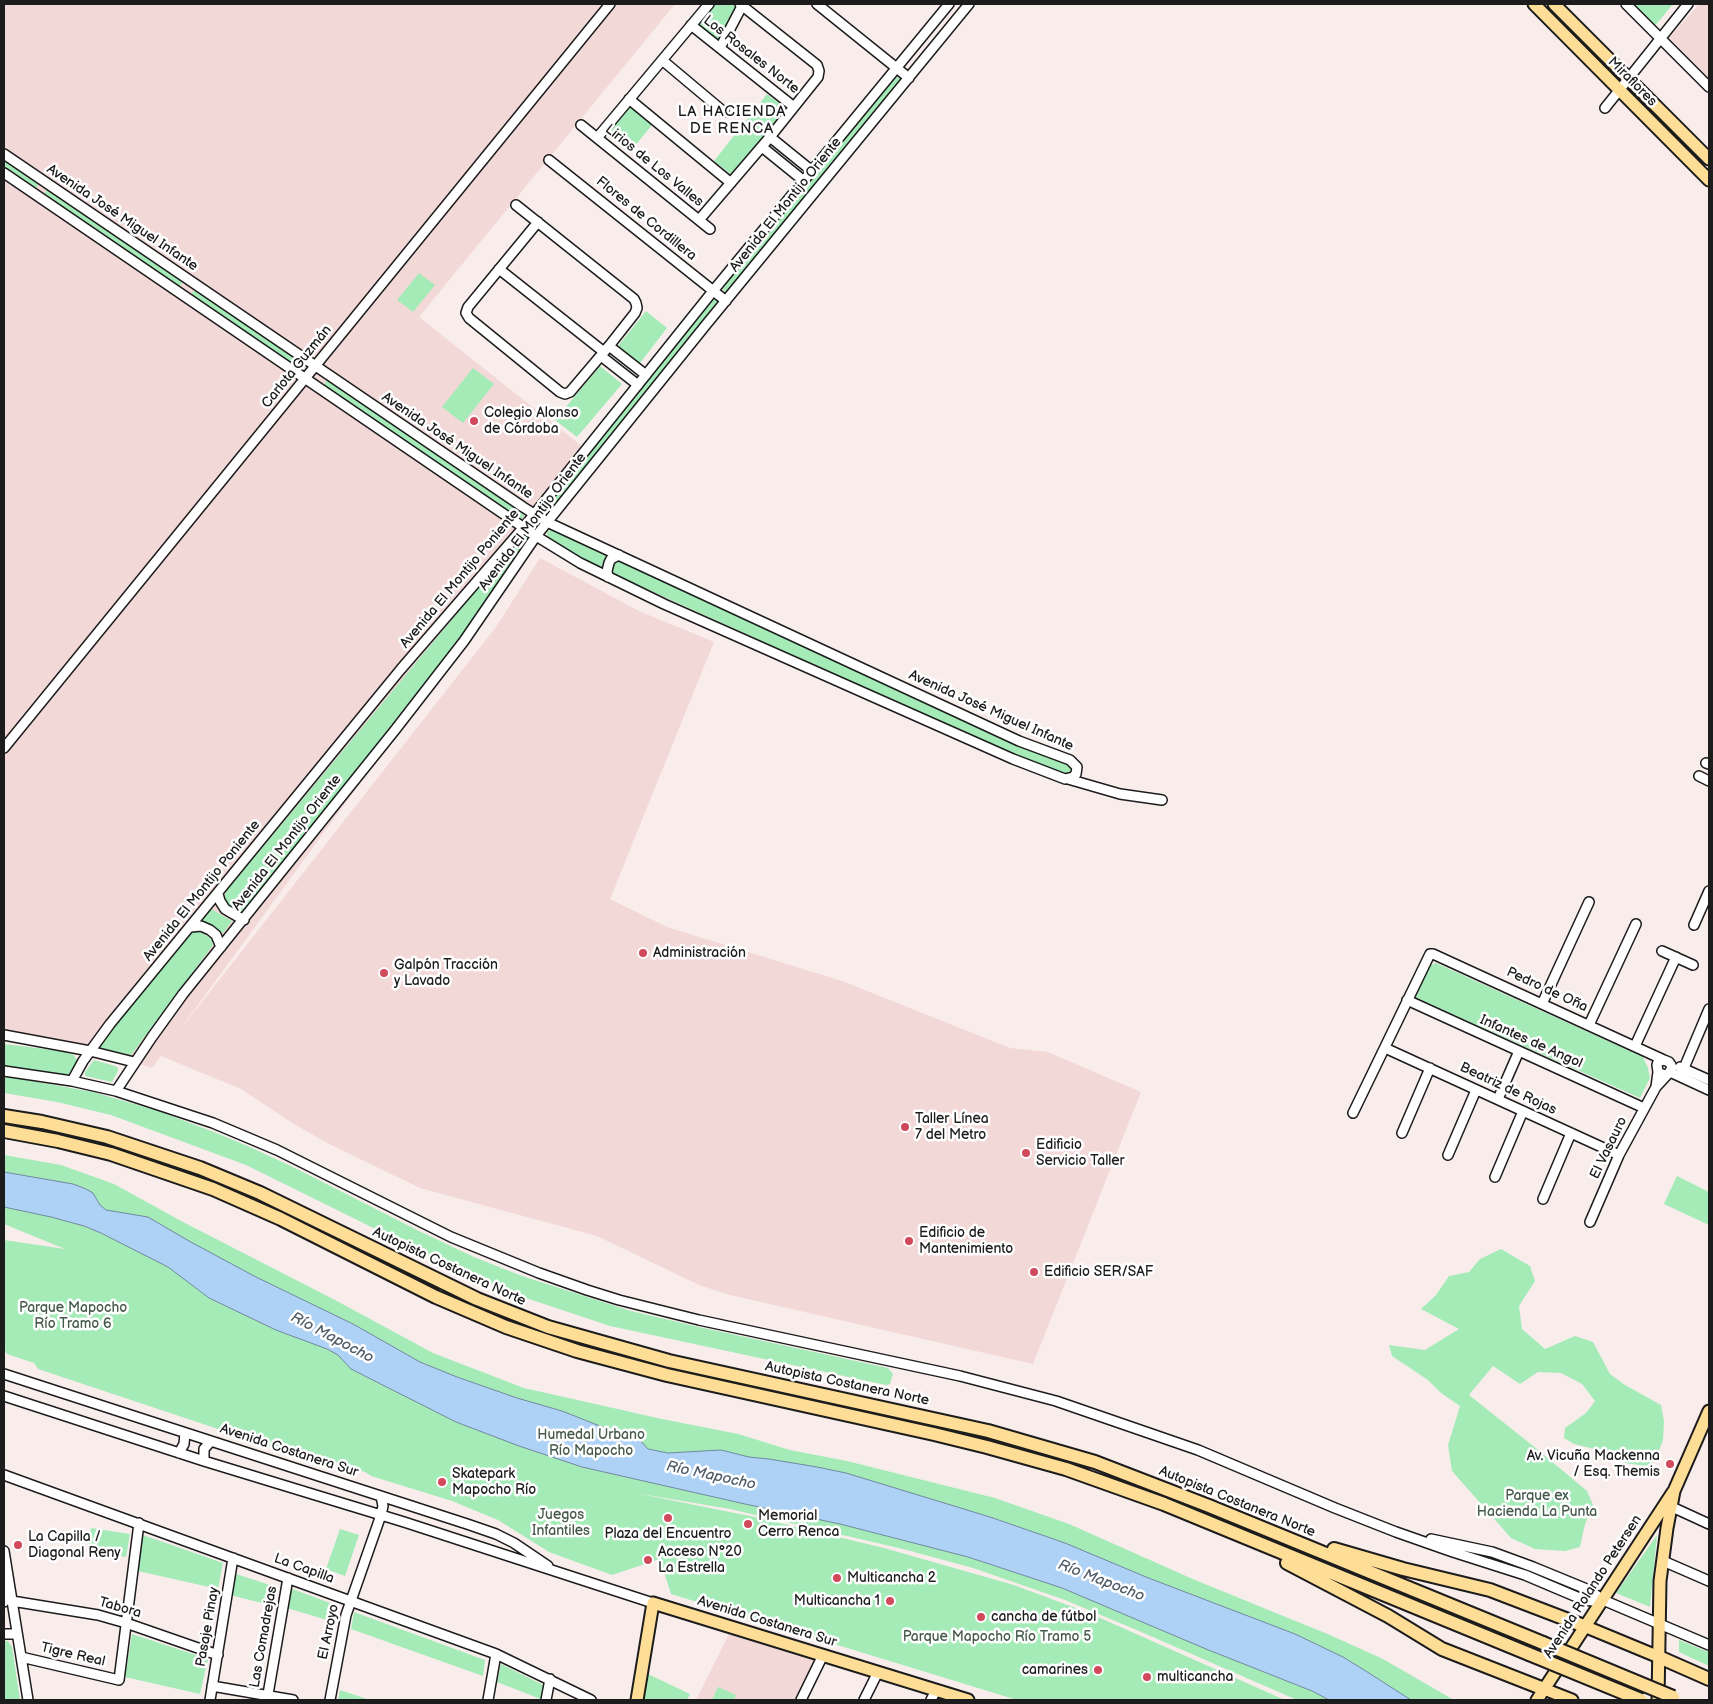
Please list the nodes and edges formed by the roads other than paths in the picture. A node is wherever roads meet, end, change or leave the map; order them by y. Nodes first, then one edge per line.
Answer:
1 (610, 4) edge
2 (709, 4) edge
3 (817, 4) edge
4 (949, 4) edge
5 (969, 4) edge
6 (1534, 4) edge
7 (1554, 4) edge
8 (1626, 4) edge
9 (1688, 4) edge
10 (741, 5) edge
11 (691, 25) junction
12 (1660, 38) junction
13 (720, 48) junction
14 (662, 60) junction
15 (896, 68) junction
16 (908, 78) junction
17 (1628, 79) junction
18 (1709, 87) edge
19 (1619, 90) junction
20 (629, 99) junction
21 (794, 106) junction
22 (1605, 108) dead end
23 (724, 112) dead end
24 (581, 125) dead end
25 (770, 137) junction
26 (597, 138) junction
27 (762, 147) junction
28 (4, 154) edge
29 (1709, 159) edge
30 (549, 160) dead end
31 (812, 171) junction
32 (6, 178) edge
33 (1709, 180) edge
34 (804, 181) junction
35 (731, 183) junction
36 (516, 205) dead end
37 (700, 220) junction
38 (538, 222) junction
39 (710, 228) dead end
40 (499, 269) junction
41 (190, 280) junction
42 (714, 291) junction
43 (180, 294) junction
44 (726, 301) junction
45 (604, 351) junction
46 (316, 366) junction
47 (646, 375) junction
48 (305, 378) junction
49 (638, 385) junction
50 (533, 514) junction
51 (547, 522) junction
52 (524, 527) junction
53 (536, 536) junction
54 (619, 555) junction
55 (608, 577) junction
56 (4, 748) edge
57 (1699, 776) dead end
58 (1068, 779) junction
59 (1709, 781) edge
60 (1162, 800) dead end
61 (1709, 891) edge
62 (218, 894) junction
63 (1589, 902) dead end
64 (244, 920) junction
65 (1636, 924) dead end
66 (1694, 925) dead end
67 (191, 927) junction
68 (221, 947) junction
69 (1662, 951) dead end
70 (1676, 958) junction
71 (1693, 965) dead end
72 (1407, 1000) junction
73 (1542, 1004) junction
74 (1709, 1009) edge
75 (1589, 1025) junction
76 (4, 1035) edge
77 (1635, 1046) junction
78 (1385, 1048) junction
79 (90, 1051) junction
80 (1519, 1051) junction
81 (134, 1062) junction
82 (1662, 1064) junction
83 (1430, 1068) junction
84 (1684, 1068) junction
85 (4, 1071) edge
86 (1669, 1073) junction
87 (1709, 1080) edge
88 (72, 1081) junction
89 (1656, 1087) junction
90 (1476, 1090) junction
91 (1709, 1090) edge
92 (116, 1091) junction
93 (1498, 1099) junction
94 (1644, 1108) junction
95 (1524, 1111) junction
96 (1353, 1113) dead end
97 (4, 1116) edge
98 (4, 1131) edge
99 (1402, 1133) dead end
100 (1571, 1133) junction
101 (1448, 1155) dead end
102 (1619, 1155) junction
103 (1495, 1177) dead end
104 (1542, 1199) dead end
105 (1590, 1222) dead end
106 (4, 1374) edge
107 (4, 1396) edge
108 (1709, 1411) edge
109 (185, 1433) junction
110 (210, 1442) junction
111 (179, 1453) junction
112 (204, 1461) junction
113 (4, 1475) edge
114 (1674, 1491) junction
115 (381, 1496) junction
116 (1672, 1507) junction
117 (380, 1515) junction
118 (139, 1523) junction
119 (1709, 1524) edge
120 (1255, 1525) junction
121 (1240, 1534) junction
122 (4, 1550) edge
123 (233, 1558) junction
124 (1662, 1562) junction
125 (557, 1572) junction
126 (288, 1578) junction
127 (1709, 1582) edge
128 (1603, 1600) junction
129 (350, 1601) junction
130 (8, 1602) edge
131 (653, 1603) junction
132 (126, 1623) junction
133 (1660, 1623) junction
134 (1584, 1626) junction
135 (4, 1634) edge
136 (17, 1634) junction
137 (1709, 1645) edge
138 (496, 1654) junction
139 (218, 1655) junction
140 (823, 1655) junction
141 (1659, 1656) junction
142 (21, 1657) junction
143 (878, 1672) junction
144 (550, 1679) junction
145 (1709, 1679) edge
146 (212, 1686) junction
147 (1544, 1689) junction
148 (933, 1695) edge
149 (267, 1698) edge
150 (1677, 1699) edge
151 (28, 1700) edge
152 (210, 1700) edge
153 (293, 1700) edge
154 (330, 1700) edge
155 (488, 1700) edge
156 (546, 1700) edge
157 (591, 1700) edge
158 (637, 1700) edge
159 (801, 1700) edge
160 (864, 1700) edge
161 (968, 1700) edge
162 (1537, 1700) edge
163 (1572, 1700) edge
164 (1641, 1700) edge
165 (1658, 1700) edge

1 - 46 street, Carlota Guzmán
2 - 11 street
3 - 15 street
4 - 15 street, Avenida El Montijo Poniente
5 - 16 street, Avenida El Montijo Oriente
6 - 19 main road, Miraflores
7 - 17 main road, Miraflores
8 - 12 street
9 - 12 street
10 - 13 street
10 - 21 street
11 - 13 street, Los Rosales Norte
11 - 14 street
12 - 17 street
12 - 18 street
13 - 21 street, Los Rosales Norte
14 - 20 street
14 - 23 street
15 - 16 street
15 - 31 street, Avenida El Montijo Poniente
16 - 44 street, Avenida El Montijo Oriente
17 - 19 street
17 - 29 main road, Miraflores
19 - 22 street
19 - 33 main road, Miraflores
20 - 26 street
20 - 35 street
21 - 25 street
24 - 26 street, Lirios de Los Valles
25 - 27 street
25 - 31 street
26 - 37 street, Lirios de Los Valles
27 - 34 street
27 - 35 street
28 - 41 street, Avenida José Miguel Infante
30 - 42 street, Flores de Cordillera
31 - 34 street, Avenida El Montijo Poniente
32 - 43 street, Avenida José Miguel Infante
34 - 42 street, Avenida El Montijo Poniente
35 - 37 street
36 - 38 street
37 - 39 street, Lirios de Los Valles
38 - 40 street
38 - 45 street
40 - 45 street
40 - 45 street
41 - 43 street
41 - 46 street, Avenida José Miguel Infante
42 - 44 street, Flores de Cordillera
42 - 47 street, Avenida El Montijo Poniente
43 - 48 street, Avenida José Miguel Infante
44 - 51 street, Avenida El Montijo Oriente
45 - 47 street
45 - 49 street
46 - 48 street, Carlota Guzmán
46 - 50 street, Avenida José Miguel Infante
47 - 49 street, Avenida El Montijo Poniente
48 - 52 street, Avenida José Miguel Infante
48 - 56 street, Carlota Guzmán
49 - 50 street, Avenida El Montijo Poniente
50 - 51 street, Avenida José Miguel Infante
50 - 52 street, Avenida El Montijo Poniente
51 - 53 street, Avenida El Montijo Oriente
51 - 54 street, Avenida José Miguel Infante
52 - 53 street, Avenida José Miguel Infante
52 - 62 street, Avenida El Montijo Poniente
53 - 55 street, Avenida José Miguel Infante
53 - 64 street, Avenida El Montijo Oriente
54 - 55 street
54 - 58 street, Avenida José Miguel Infante
55 - 58 street, Avenida José Miguel Infante
57 - 59 street
58 - 60 street
61 - 66 street
62 - 64 street
62 - 67 street, Avenida El Montijo Poniente
63 - 73 street
64 - 68 street, Avenida El Montijo Oriente
65 - 75 street
67 - 68 street
67 - 79 street, Avenida El Montijo Poniente
68 - 81 street, Avenida El Montijo Oriente
69 - 70 street
70 - 71 street
70 - 77 street
72 - 73 street, Pedro de Oña
72 - 78 street
72 - 80 street, Infantes de Angol
73 - 75 street, Pedro de Oña
74 - 84 street
75 - 77 street, Pedro de Oña
76 - 79 street
77 - 82 street, Pedro de Oña
78 - 83 street, Beatriz de Rojas
78 - 96 street
79 - 81 street
79 - 88 street, Avenida El Montijo Poniente
80 - 93 street
80 - 94 street, Infantes de Angol
81 - 92 street, Avenida El Montijo Oriente
82 - 84 street, Pedro de Oña
82 - 86 street
82 - 89 street, El Vasauro
83 - 90 street, Beatriz de Rojas
83 - 99 street
84 - 87 street, Pedro de Oña
85 - 88 street
86 - 89 street, El Vasauro
86 - 91 street
88 - 92 street
89 - 94 street, El Vasauro
90 - 93 street, Beatriz de Rojas
90 - 101 street
92 - 128 street
93 - 95 street, Beatriz de Rojas
94 - 102 street, El Vasauro
95 - 100 street, Beatriz de Rojas
95 - 103 street
97 - 120 highway, Autopista Costanera Norte
98 - 121 highway, Autopista Costanera Norte
100 - 102 street, Beatriz de Rojas
100 - 104 street
102 - 105 street, El Vasauro
106 - 109 street, Avenida Costanera Sur
107 - 111 street, Avenida Costanera Sur
108 - 114 main road
109 - 110 street, Avenida Costanera Sur
109 - 111 street
110 - 112 street
110 - 115 street, Avenida Costanera Sur
111 - 112 street, Avenida Costanera Sur
112 - 117 street, Avenida Costanera Sur
113 - 118 street, La Capilla
114 - 116 main road
114 - 128 main road, Avenida Rolando Petersen
115 - 117 street, El Arroyo
115 - 125 street, Avenida Costanera Sur
116 - 119 street
116 - 124 main road
117 - 125 street, Avenida Costanera Sur
117 - 129 street, El Arroyo
118 - 123 street, La Capilla
118 - 132 street
120 - 134 highway
120 - 150 highway, Autopista Costanera Norte, bridge
121 - 147 highway
121 - 164 highway, Autopista Costanera Norte, bridge
122 - 130 street
123 - 126 street, La Capilla
123 - 139 street, Pasaje Pinay
124 - 127 street
124 - 133 main road
125 - 131 street, Avenida Costanera Sur
126 - 129 street, La Capilla
126 - 149 street, Las Comadrejas
128 - 133 street
128 - 134 main road, Avenida Rolando Petersen
129 - 138 street, La Capilla
129 - 154 street, El Arroyo
130 - 132 street, Tabora
130 - 136 street
131 - 140 main road, Avenida Costanera Sur
131 - 158 main road
132 - 139 street, Tabora
132 - 142 street, Tigre Real
133 - 137 street
133 - 141 main road
134 - 141 main road
134 - 147 main road, Avenida Rolando Petersen
135 - 136 street
136 - 142 street
138 - 144 street, La Capilla
138 - 155 street
139 - 146 street, Pasaje Pinay
140 - 143 main road, Avenida Costanera Sur
140 - 159 street
141 - 145 highway
141 - 165 main road
142 - 151 street
143 - 148 main road, Avenida Costanera Sur
143 - 160 street
144 - 156 street
144 - 157 street, La Capilla
146 - 149 street
146 - 152 street, Pasaje Pinay
147 - 162 main road, Avenida Rolando Petersen
147 - 163 main road
148 - 161 main road, Avenida Costanera Sur
149 - 153 street

